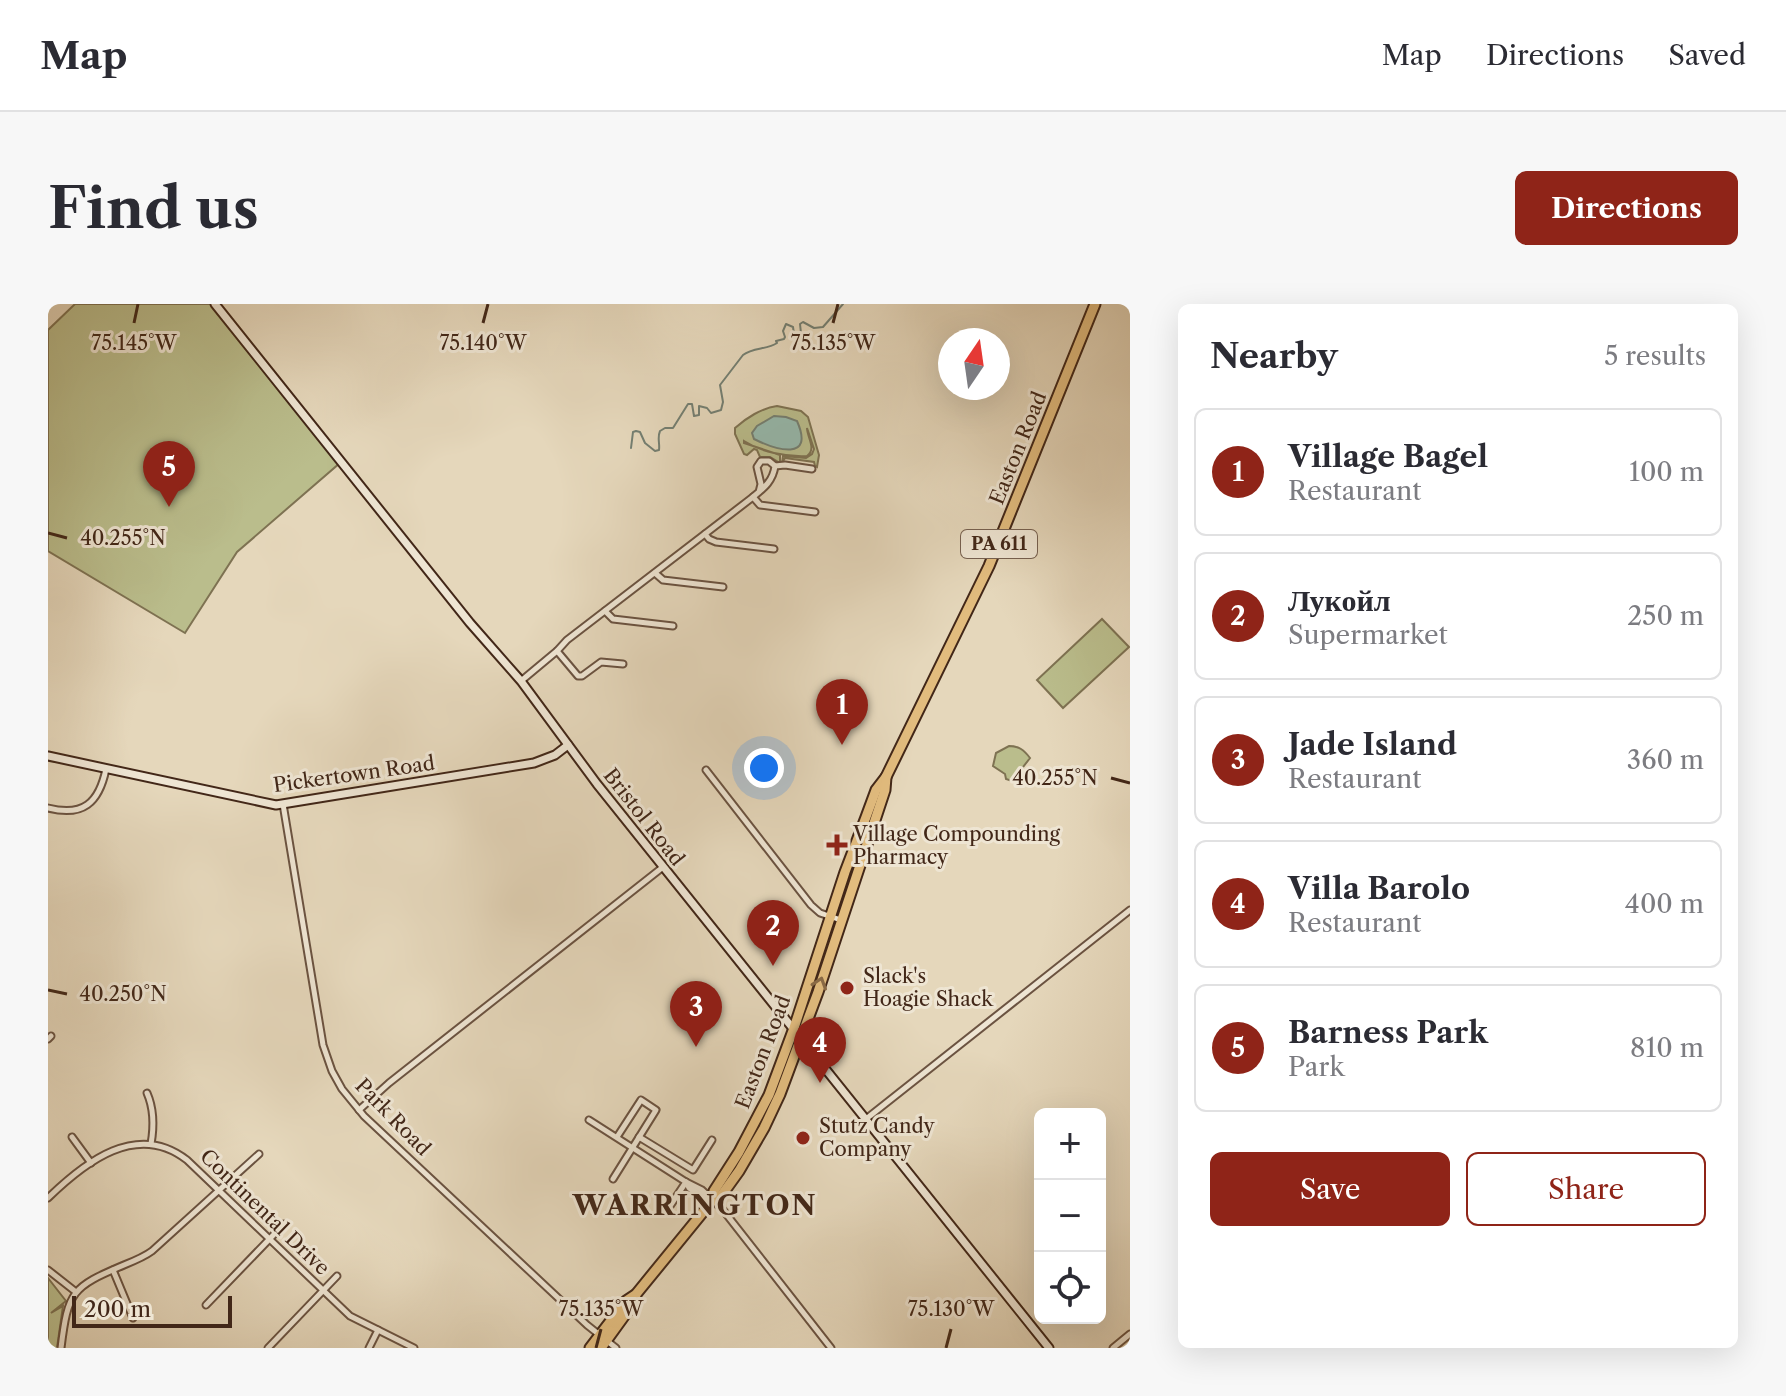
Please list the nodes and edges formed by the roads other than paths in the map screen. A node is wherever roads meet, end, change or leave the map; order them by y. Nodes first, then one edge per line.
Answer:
1 (215, 304) edge
2 (1095, 304) edge
3 (775, 466) junction
4 (812, 469) dead end
5 (759, 492) junction
6 (753, 497) junction
7 (815, 512) dead end
8 (705, 534) junction
9 (774, 549) dead end
10 (655, 573) junction
11 (723, 587) dead end
12 (605, 611) junction
13 (673, 626) dead end
14 (557, 651) junction
15 (623, 664) dead end
16 (521, 681) junction
17 (568, 745) junction
18 (48, 756) edge
19 (106, 769) junction
20 (706, 770) dead end
21 (283, 804) junction
22 (48, 808) edge
23 (663, 867) junction
24 (1130, 910) edge
25 (836, 918) junction
26 (794, 1028) junction
27 (801, 1038) junction
28 (147, 1093) dead end
29 (359, 1110) junction
30 (866, 1119) junction
31 (589, 1120) dead end
32 (72, 1137) dead end
33 (639, 1137) junction
34 (617, 1138) junction
35 (712, 1140) dead end
36 (151, 1144) junction
37 (632, 1147) junction
38 (259, 1154) dead end
39 (677, 1160) junction
40 (91, 1163) junction
41 (669, 1171) junction
42 (613, 1179) dead end
43 (686, 1182) junction
44 (218, 1191) junction
45 (48, 1198) edge
46 (712, 1201) junction
47 (666, 1212) dead end
48 (284, 1224) dead end
49 (269, 1239) junction
50 (48, 1270) edge
51 (113, 1270) junction
52 (337, 1276) dead end
53 (323, 1290) junction
54 (76, 1292) junction
55 (206, 1305) dead end
56 (133, 1318) dead end
57 (378, 1330) junction
58 (1130, 1334) edge
59 (602, 1341) edge
60 (61, 1348) edge
61 (268, 1348) edge
62 (369, 1348) edge
63 (414, 1348) edge
64 (590, 1348) edge
65 (616, 1348) edge
66 (831, 1348) edge
67 (1049, 1348) edge
68 (1113, 1348) edge

1 - 16 main road, Bristol Road
2 - 25 highway, Easton Road / PA 611
3 - 4 street
3 - 5 street
3 - 5 street
5 - 6 street
6 - 7 street
6 - 8 street
8 - 9 street
8 - 10 street
10 - 11 street
10 - 12 street
12 - 13 street
12 - 14 street
14 - 15 street
14 - 16 street
16 - 17 main road, Bristol Road
17 - 21 main road, Pickertown Road
17 - 23 main road, Bristol Road
18 - 19 main road, Pickertown Road
19 - 21 main road, Pickertown Road
19 - 22 street
20 - 25 street
21 - 29 street, Park Road
23 - 26 main road, Bristol Road
23 - 29 street
24 - 30 street
25 - 26 highway, Easton Road / PA 611
27 -> 25 highway, Easton Road / PA 611
26 - 27 main road, Bristol Road
26 - 46 highway, Easton Road / PA 611
27 - 30 main road, Bristol Road
27 - 46 highway, Easton Road / PA 611
28 - 36 street
29 - 59 street, Park Road
30 - 67 main road, Bristol Road
31 - 34 street
32 - 40 street
33 - 34 street
33 - 37 street
33 - 39 street
34 - 37 street
35 - 39 street
36 - 40 street
36 - 44 street, Continental Drive
37 - 41 street
37 - 42 street
38 - 44 street
39 - 41 street
40 - 45 street
41 - 43 street
43 - 46 street
43 - 47 street
44 - 49 street, Continental Drive
44 - 51 street
46 - 59 highway, Easton Road / PA 611
46 - 66 street
48 - 49 street
49 - 53 street, Continental Drive
49 - 55 street
50 - 54 street
51 - 54 street
51 - 56 street
52 - 53 street
53 - 57 street, Continental Drive
53 - 61 street
54 - 60 street
57 - 62 street
57 - 63 street, Continental Drive
58 - 68 street
59 - 64 highway, Easton Road / PA 611
59 - 65 street, Park Road

